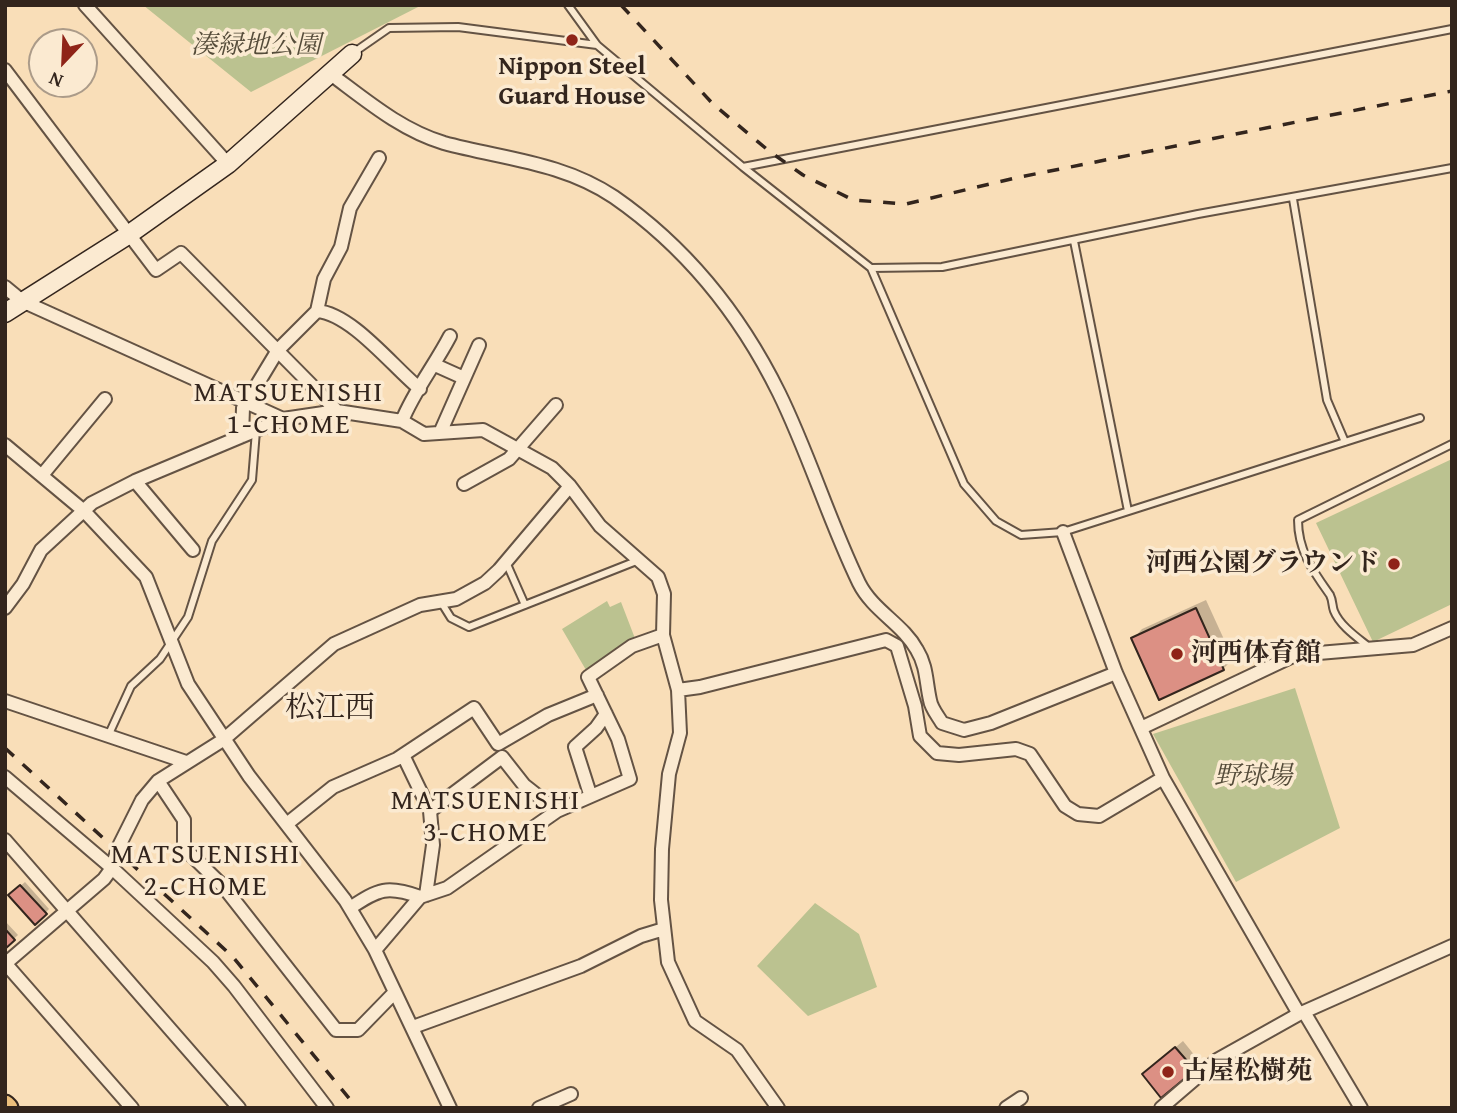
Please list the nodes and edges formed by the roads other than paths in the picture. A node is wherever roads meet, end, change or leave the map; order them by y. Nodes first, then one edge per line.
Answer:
1 (85, 5) edge
2 (568, 5) edge
3 (1452, 29) edge
4 (597, 45) junction
5 (352, 54) joint
6 (5, 70) edge
7 (332, 75) junction
8 (379, 158) dead end
9 (228, 164) junction
10 (743, 167) junction
11 (1452, 168) edge
12 (1293, 199) junction
13 (128, 235) junction
14 (1074, 241) junction
15 (871, 268) junction
16 (5, 287) edge
17 (22, 301) junction
18 (317, 312) junction
19 (5, 313) edge
20 (450, 336) dead end
21 (480, 345) dead end
22 (278, 350) junction
23 (435, 365) junction
24 (464, 378) junction
25 (420, 388) junction
26 (105, 399) dead end
27 (246, 402) junction
28 (556, 405) dead end
29 (337, 411) junction
30 (1420, 418) dead end
31 (283, 419) junction
32 (402, 421) junction
33 (256, 431) junction
34 (439, 433) junction
35 (243, 436) junction
36 (1345, 442) junction
37 (1452, 444) edge
38 (5, 445) edge
39 (517, 450) junction
40 (43, 474) junction
41 (135, 481) junction
42 (464, 484) dead end
43 (570, 486) junction
44 (84, 511) junction
45 (1128, 511) junction
46 (1063, 532) junction
47 (193, 550) dead end
48 (639, 560) junction
49 (506, 562) junction
50 (441, 601) junction
51 (524, 605) junction
52 (5, 608) edge
53 (1452, 626) edge
54 (663, 635) junction
55 (170, 643) junction
56 (1373, 650) junction
57 (1116, 673) junction
58 (678, 690) junction
59 (597, 695) junction
60 (5, 701) edge
61 (930, 703) junction
62 (915, 706) junction
63 (606, 714) junction
64 (1141, 728) junction
65 (109, 734) junction
66 (223, 740) junction
67 (403, 755) junction
68 (186, 762) junction
69 (5, 777) edge
70 (1163, 778) junction
71 (158, 781) junction
72 (590, 794) junction
73 (430, 811) junction
74 (557, 811) junction
75 (288, 823) junction
76 (5, 840) edge
77 (112, 869) junction
78 (423, 896) junction
79 (350, 908) junction
80 (67, 911) junction
81 (664, 929) junction
82 (1452, 946) edge
83 (374, 950) junction
84 (5, 963) edge
85 (395, 992) junction
86 (1301, 1013) junction
87 (413, 1027) junction
88 (571, 1094) dead end
89 (1021, 1098) dead end
90 (323, 1106) edge
91 (132, 1108) edge
92 (239, 1108) edge
93 (450, 1108) edge
94 (539, 1108) edge
95 (778, 1108) edge
96 (1006, 1108) edge
97 (1161, 1108) edge
98 (1361, 1108) edge

1 - 9 street
2 - 4 lane
3 - 10 lane
4 - 5 lane
4 - 10 lane
5 - 7 street
6 - 13 street
7 - 9 street
7 - 61 street
8 - 18 street
9 - 13 street
10 - 15 lane
11 - 12 lane
12 - 14 lane
12 - 36 lane
13 - 17 street
13 - 22 street
14 - 15 lane
14 - 45 lane
15 - 46 lane
16 - 17 street
17 - 19 street
17 - 27 street
18 - 22 street
18 - 25 street
20 - 23 street
21 - 24 street
22 - 27 street
22 - 29 street
23 - 24 street
23 - 25 street
24 - 34 street
25 - 32 street
26 - 40 street
27 - 31 street
27 - 35 street
28 - 39 street
29 - 31 street
29 - 32 street
30 - 36 lane
31 - 33 street
32 - 34 street
33 - 35 street
33 - 55 lane
34 - 39 street
35 - 41 street
36 - 45 lane
37 - 56 lane
38 - 40 street
39 - 42 street
39 - 43 street
40 - 44 street
41 - 44 street
41 - 47 street
43 - 48 street
43 - 49 street
44 - 52 street
44 - 55 street
45 - 46 lane
46 - 57 street
48 - 51 lane
48 - 54 street
49 - 50 street
49 - 51 lane
50 - 51 lane
50 - 66 street
53 - 56 street
54 - 58 street
54 - 59 street
55 - 65 lane
55 - 66 street
56 - 64 street
57 - 61 street
57 - 64 street
58 - 62 street
58 - 81 street
59 - 63 street
59 - 67 street
60 - 65 street
61 - 62 street
62 - 70 street
63 - 72 street
63 - 72 street
64 - 70 street
65 - 68 street
66 - 68 street
66 - 75 street
67 - 73 street
67 - 75 street
68 - 71 street
69 - 77 street
70 - 86 street
71 - 77 street
71 - 85 street
72 - 74 street
73 - 74 street
73 - 78 street
74 - 78 street
75 - 79 street
76 - 80 street
77 - 80 street
77 - 90 street
78 - 79 street
78 - 83 street
79 - 83 street
80 - 84 street
80 - 92 street
81 - 87 street
81 - 95 street
82 - 86 street
83 - 85 street
84 - 91 street
85 - 87 street
86 - 97 street
86 - 98 street
87 - 93 street
88 - 94 street
89 - 96 street

